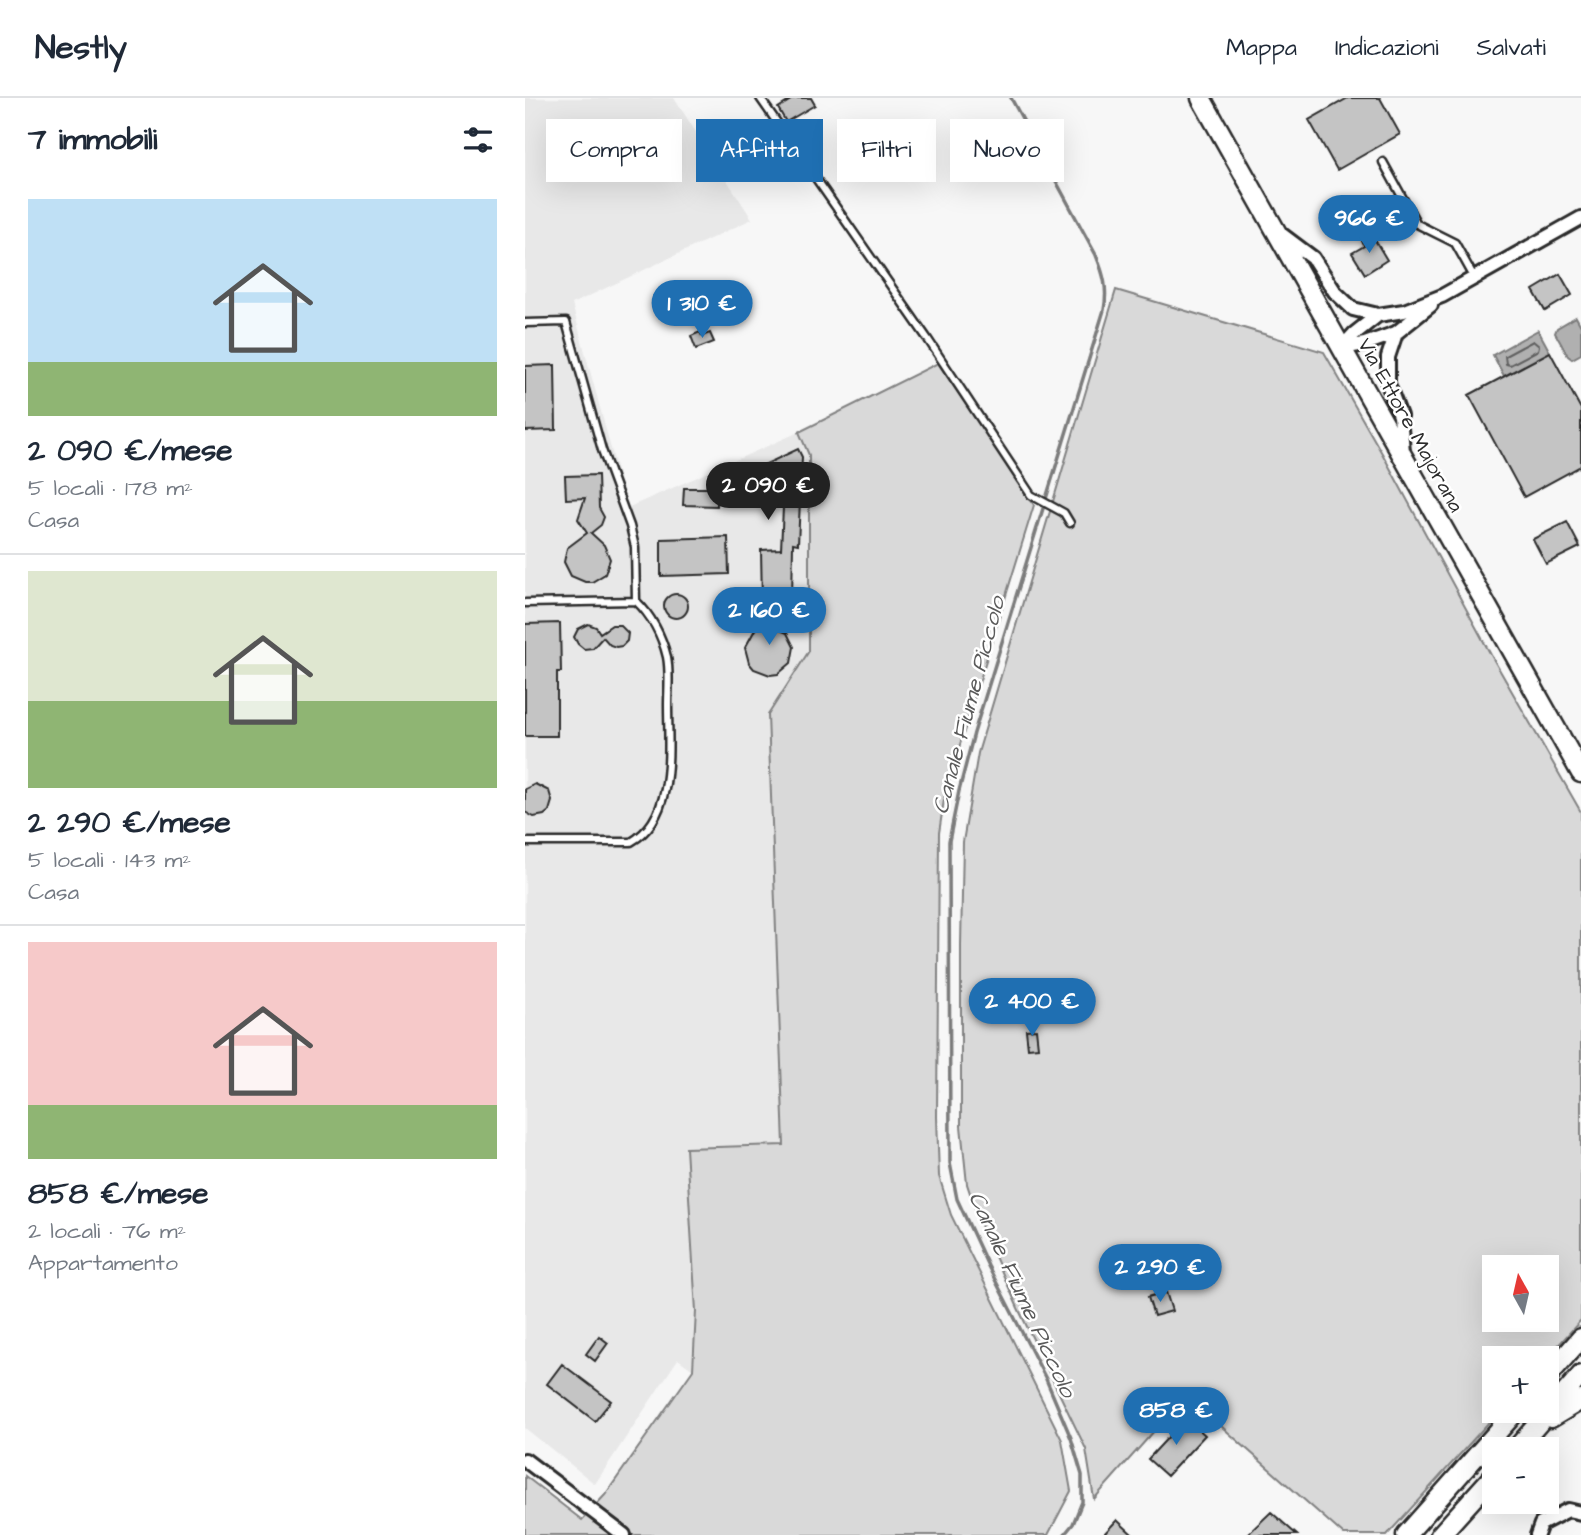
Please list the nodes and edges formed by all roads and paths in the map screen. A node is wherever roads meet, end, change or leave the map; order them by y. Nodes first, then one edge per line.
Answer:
1 (760, 98) edge
2 (1201, 98) edge
3 (1383, 162) dead end
4 (1581, 218) edge
5 (1275, 229) junction
6 (1475, 278) junction
7 (1442, 296) junction
8 (1378, 315) junction
9 (525, 323) edge
10 (1396, 333) junction
11 (1341, 348) junction
12 (1403, 459) junction
13 (1070, 523) dead end
14 (636, 601) junction
15 (525, 603) edge
16 (1580, 771) edge
17 (525, 842) edge
18 (1581, 1338) edge
19 (1559, 1363) edge
20 (1581, 1375) edge
21 (1581, 1400) edge
22 (1505, 1423) edge
23 (1536, 1427) junction
24 (1527, 1437) edge
25 (525, 1460) edge
26 (1482, 1488) edge
27 (1581, 1513) edge
28 (624, 1535) edge
29 (1406, 1535) edge
30 (1440, 1535) edge
31 (1537, 1535) edge

1 - 13 lane
2 - 5 main road, Via Ettore Majorana
3 - 6 lane
4 - 6 street
5 - 8 street
5 - 11 main road, Via Ettore Majorana
6 - 7 street
7 - 8 street
7 - 10 street
8 - 11 street
9 - 14 lane
10 - 11 street
10 - 12 street
11 - 12 main road, Via Ettore Majorana
12 - 16 main road, Via Ettore Majorana
14 - 15 lane
14 - 17 lane
18 - 19 main road
20 - 23 main road
21 - 23 main road
22 - 29 main road
23 - 24 main road
25 - 28 street
26 - 30 main road
27 - 31 street

